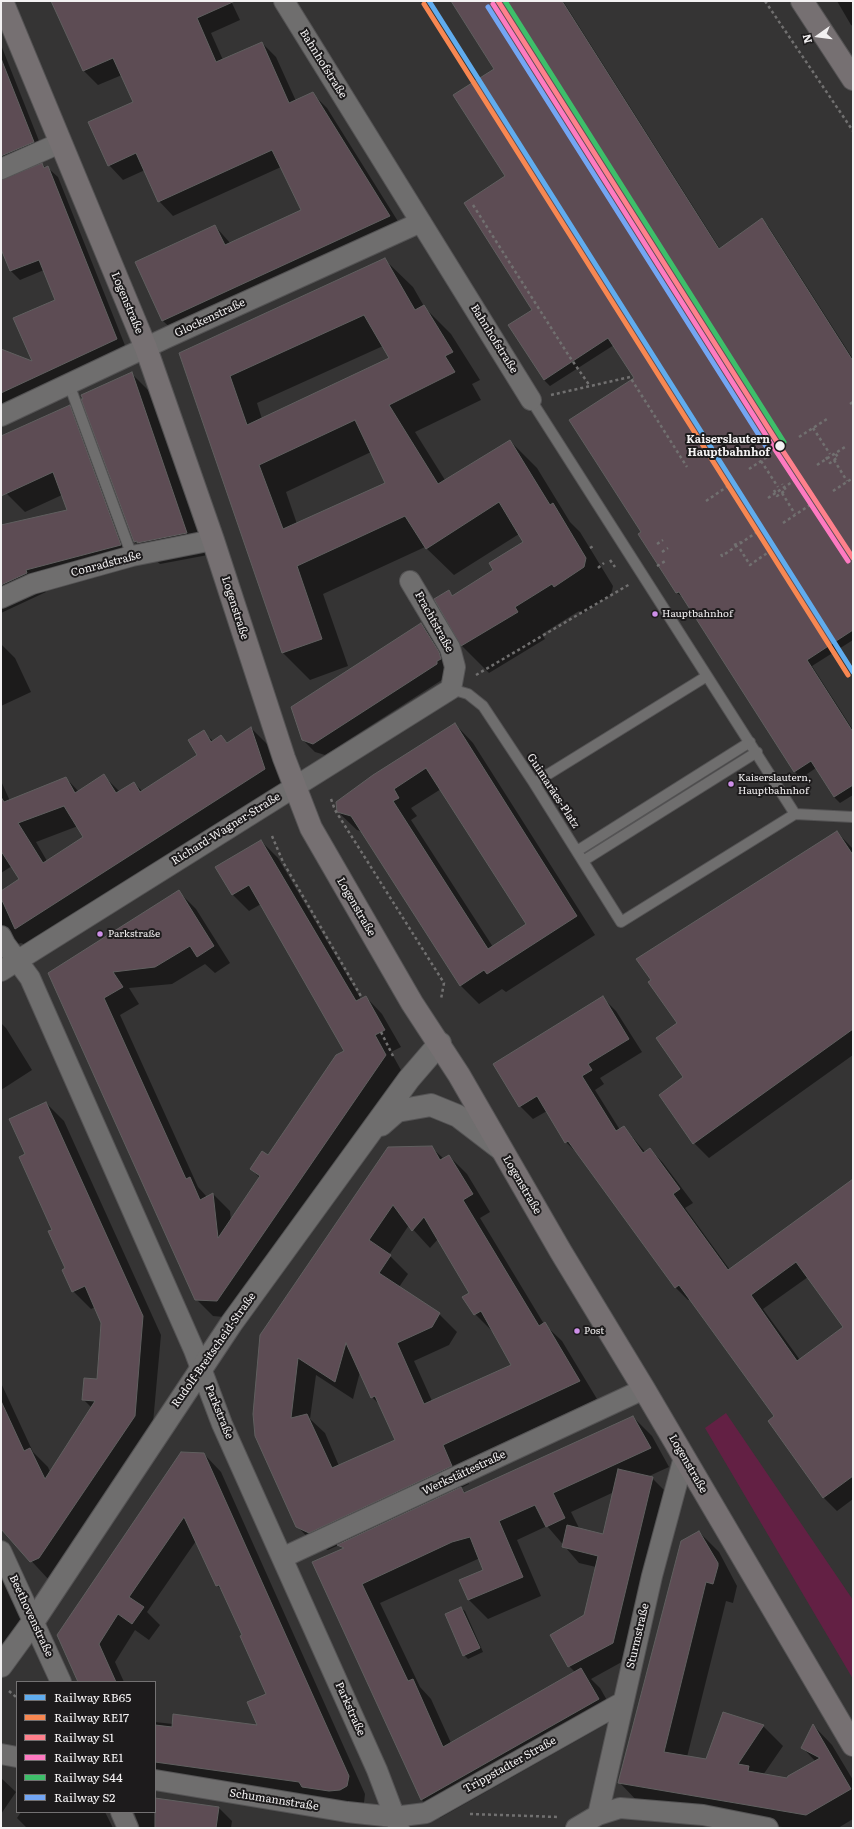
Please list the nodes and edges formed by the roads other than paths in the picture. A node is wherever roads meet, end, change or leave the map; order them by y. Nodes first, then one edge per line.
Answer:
1 (284, 1) edge
2 (802, 1) edge
3 (3, 7) edge
4 (853, 79) edge
5 (60, 143) junction
6 (1, 170) edge
7 (421, 222) junction
8 (146, 348) junction
9 (69, 384) junction
10 (531, 400) joint
11 (1, 416) edge
12 (213, 540) junction
13 (132, 556) junction
14 (410, 580) dead end
15 (1, 598) edge
16 (707, 676) junction
17 (451, 689) junction
18 (750, 742) junction
19 (756, 752) junction
20 (534, 783) junction
21 (294, 786) junction
22 (795, 814) junction
23 (853, 817) edge
24 (577, 851) junction
25 (583, 861) junction
26 (1, 936) edge
27 (18, 960) junction
28 (1, 971) edge
29 (440, 1043) junction
30 (364, 1139) junction
31 (501, 1149) junction
32 (201, 1368) junction
33 (644, 1389) junction
34 (684, 1457) junction
35 (1, 1551) edge
36 (284, 1557) junction
37 (33, 1622) junction
38 (1, 1666) edge
39 (61, 1681) edge
40 (622, 1702) junction
41 (853, 1745) edge
42 (1, 1754) edge
43 (16, 1757) edge
44 (156, 1780) edge
45 (120, 1813) edge
46 (396, 1822) edge
47 (587, 1822) edge
48 (128, 1828) edge
49 (768, 1828) edge

1 - 7 street, Bahnhofstraße
2 - 4 main road
3 - 5 main road, Logenstraße
5 - 6 street
5 - 8 main road, Logenstraße
7 - 8 street, Glockenstraße
7 - 10 street, Bahnhofstraße
8 - 9 street, Glockenstraße
8 - 12 main road, Logenstraße
9 - 11 street, Glockenstraße
9 - 13 lane
10 - 16 lane, Bahnhofstraße
12 - 13 street, Conradstraße
12 - 21 main road, Logenstraße
13 - 15 street, Conradstraße
14 - 17 street, Frachtstraße
16 - 18 lane
16 - 20 lane
17 - 20 lane, Guimarães-Platz
17 - 21 street, Richard-Wagner-Straße
18 - 19 lane
18 - 24 lane
19 - 22 lane
19 - 25 lane
20 - 24 lane, Guimarães-Platz
21 - 27 street, Richard-Wagner-Straße
21 - 29 main road, Logenstraße
22 - 23 lane
22 - 25 lane, Guimarães-Platz
24 - 25 lane, Guimarães-Platz
26 - 27 street, Parkstraße
27 - 28 street, Richard-Wagner-Straße
27 - 32 street, Parkstraße
29 - 30 street, Rudolf-Breitscheid-Straße
29 - 31 main road, Logenstraße
30 - 31 street
30 - 32 street, Rudolf-Breitscheid-Straße
31 - 33 main road, Logenstraße
32 - 36 street, Parkstraße
32 - 37 street, Rudolf-Breitscheid-Straße
33 - 34 main road, Logenstraße
33 - 36 street, Werkstättestraße
34 - 40 street, Sturmstraße
34 - 41 main road, Logenstraße
35 - 37 street, Beethovenstraße
36 - 46 street, Parkstraße
37 - 38 street, Rudolf-Breitscheid-Straße
37 - 39 street, Beethovenstraße
40 - 46 street, Trippstadter Straße
40 - 47 street, Sturmstraße
42 - 43 street
44 - 46 street, Schumannstraße
45 - 48 street
47 - 49 street

